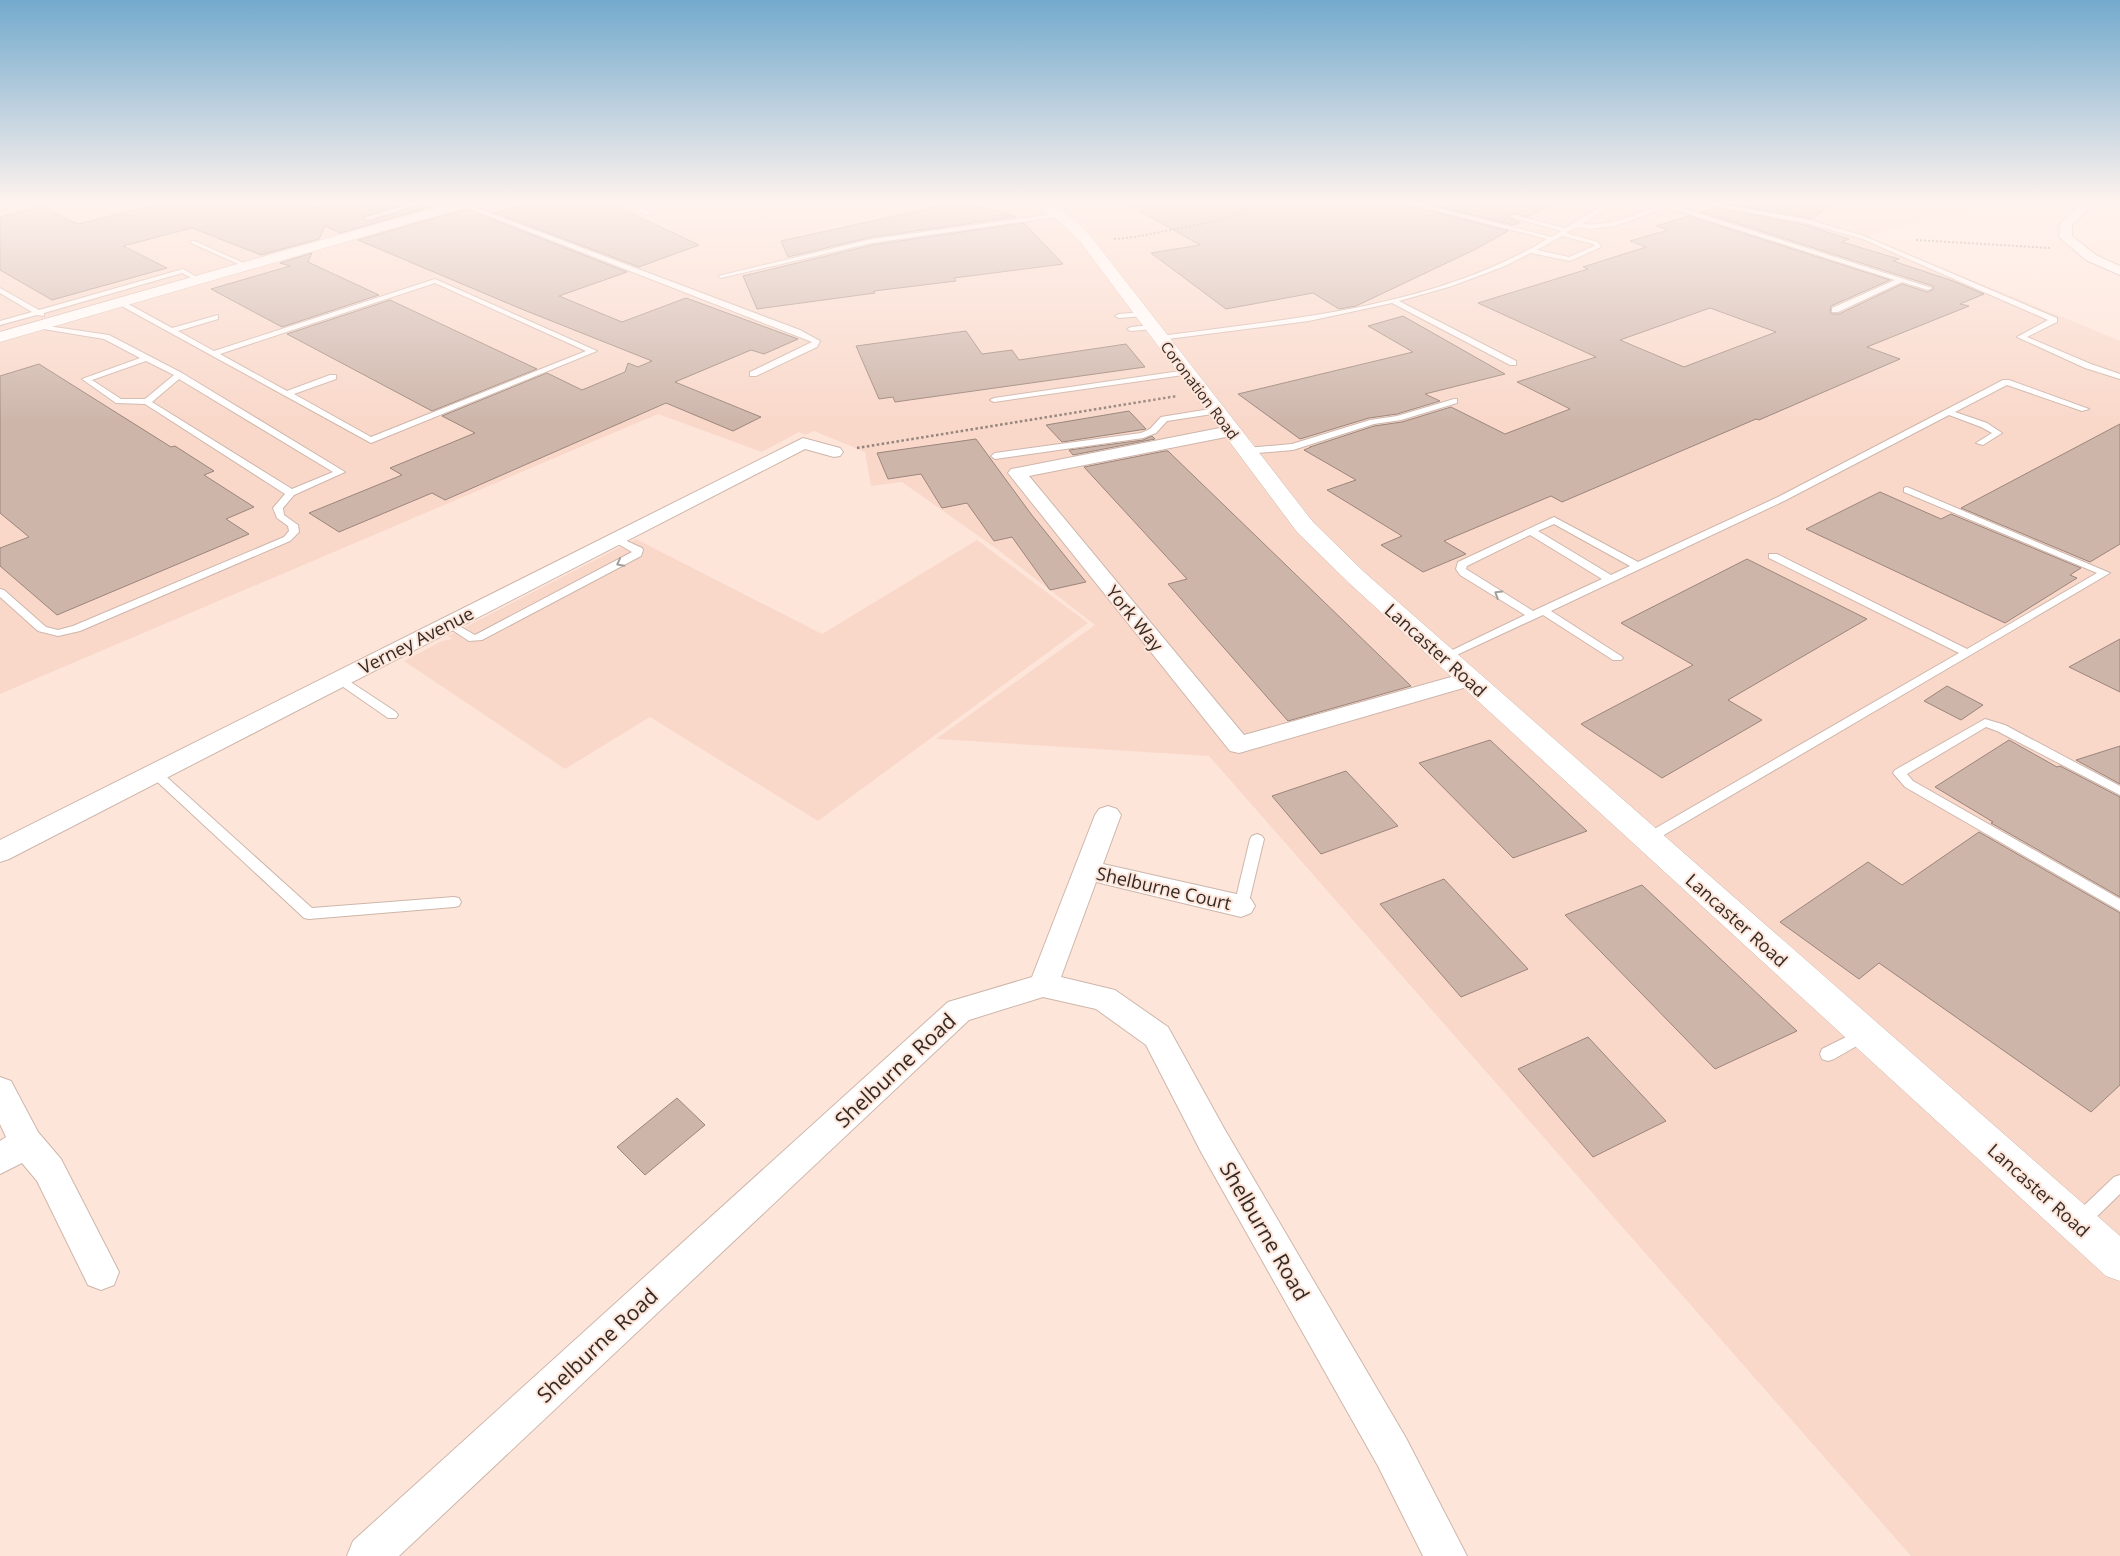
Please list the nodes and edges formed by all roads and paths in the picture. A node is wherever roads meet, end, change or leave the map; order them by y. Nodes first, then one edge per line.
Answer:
1 (166, 277) edge
2 (193, 277) edge
3 (211, 277) edge
4 (652, 277) edge
5 (1114, 277) edge
6 (1472, 277) edge
7 (1890, 277) edge
8 (1954, 277) edge
9 (199, 280) junction
10 (1901, 280) junction
11 (1928, 288) dead end
12 (0, 290) edge
13 (1393, 300) junction
14 (120, 303) junction
15 (1835, 310) dead end
16 (1119, 316) dead end
17 (215, 317) dead end
18 (37, 320) junction
19 (0, 323) edge
20 (1151, 326) junction
21 (1131, 329) dead end
22 (171, 331) junction
23 (0, 337) edge
24 (214, 354) junction
25 (145, 359) junction
26 (1513, 363) dead end
27 (1187, 372) junction
28 (753, 374) dead end
29 (179, 375) junction
30 (332, 377) dead end
31 (2120, 378) edge
32 (1202, 392) junction
33 (287, 394) junction
34 (994, 400) dead end
35 (1454, 401) dead end
36 (147, 402) junction
37 (2086, 409) dead end
38 (1216, 411) junction
39 (1948, 412) junction
40 (1230, 431) junction
41 (1980, 443) dead end
42 (1246, 451) junction
43 (834, 452) joint
44 (995, 456) dead end
45 (1907, 490) dead end
46 (291, 493) junction
47 (1530, 531) junction
48 (1773, 556) dead end
49 (1638, 566) junction
50 (1356, 577) joint
51 (1610, 579) junction
52 (0, 592) edge
53 (1537, 613) junction
54 (1967, 653) junction
55 (1444, 656) junction
56 (1618, 658) dead end
57 (340, 679) junction
58 (1469, 679) junction
59 (392, 715) dead end
60 (155, 773) junction
61 (2120, 791) edge
62 (1108, 815) dead end
63 (1257, 840) dead end
64 (1647, 840) junction
65 (0, 852) edge
66 (1087, 870) junction
67 (454, 902) dead end
68 (1241, 906) joint
69 (2120, 906) edge
70 (1043, 985) junction
71 (1864, 1034) junction
72 (1828, 1054) dead end
73 (0, 1091) edge
74 (13, 1151) edge
75 (2120, 1183) edge
76 (2077, 1224) junction
77 (2120, 1262) edge
78 (101, 1272) dead end
79 (368, 1556) edge
80 (1446, 1556) edge

1 - 18 lane
2 - 9 lane
3 - 9 street
4 - 28 lane
5 - 20 street, Coronation Road
6 - 13 lane
7 - 10 lane
8 - 31 lane
9 - 14 street
10 - 11 lane
10 - 15 lane
12 - 18 lane
13 - 20 lane
13 - 26 lane
14 - 18 street
14 - 22 lane
16 - 20 lane
17 - 22 lane
18 - 19 lane
18 - 23 street
18 - 25 lane
20 - 21 lane
20 - 27 street, Coronation Road
22 - 24 lane
24 - 33 lane
24 - 33 lane
25 - 29 lane
25 - 36 lane
27 - 32 street, Coronation Road
27 - 34 lane
29 - 36 lane
29 - 46 lane
30 - 33 lane
32 - 38 street, Coronation Road
32 - 43 path
35 - 42 lane
36 - 46 lane
37 - 39 lane
38 - 40 street, Coronation Road
38 - 44 lane
39 - 41 lane
39 - 49 lane
40 - 42 street, Coronation Road
40 - 58 street, York Way
42 - 50 street, Coronation Road
43 - 57 street, Verney Avenue
45 - 54 lane
46 - 52 lane
47 - 49 lane
47 - 51 lane
53 -> 47 lane
48 - 54 lane
49 - 51 lane
50 - 55 street, Lancaster Road
51 - 53 lane
53 - 55 lane
53 - 56 lane
54 - 64 lane
55 - 58 street, Lancaster Road
57 - 59 lane
57 - 60 street, Verney Avenue
58 - 64 street, Lancaster Road
60 - 65 street, Verney Avenue
60 - 67 lane
61 - 69 lane
62 - 66 street, Shelburne Court
63 - 68 lane
64 - 71 street, Lancaster Road
66 - 68 street, Shelburne Court
66 - 70 street, Shelburne Court
70 - 79 street, Shelburne Road
70 - 80 street, Shelburne Road
71 - 72 lane
71 - 76 street, Lancaster Road
73 - 74 street
74 - 78 street
75 - 76 lane
76 - 77 street, Lancaster Road

